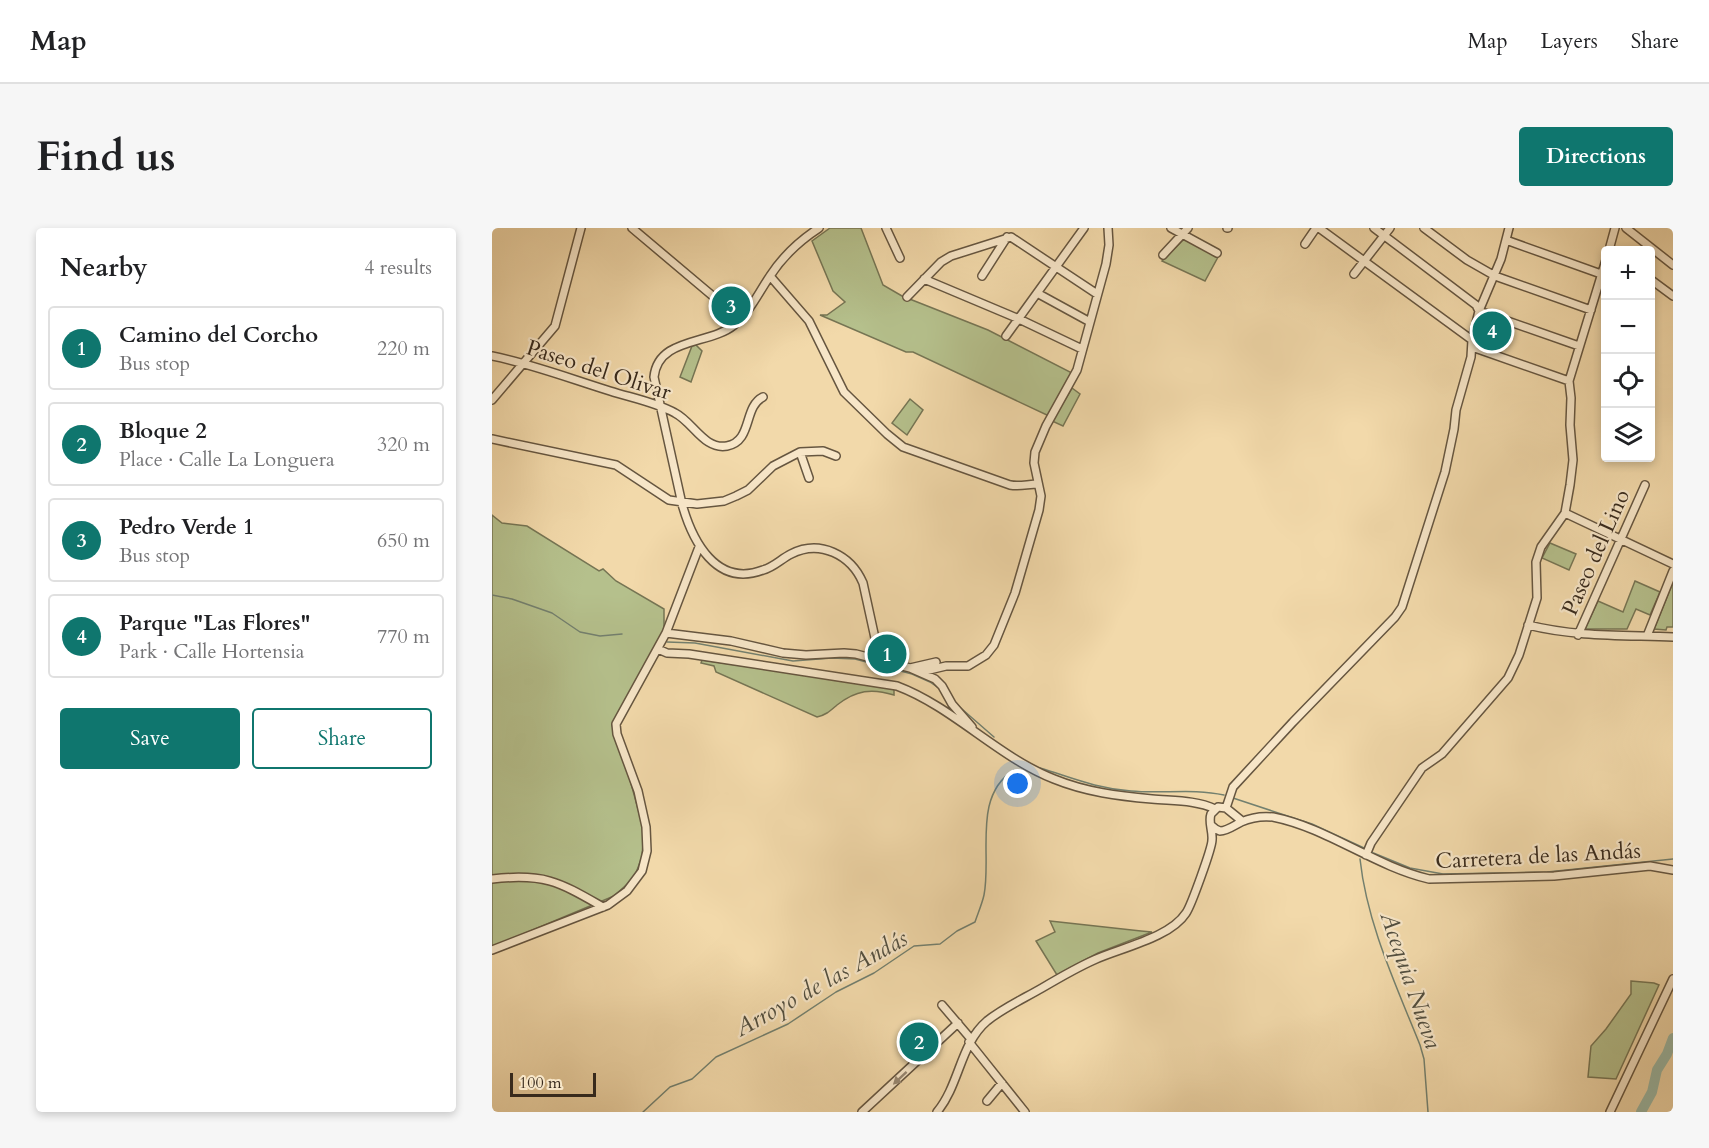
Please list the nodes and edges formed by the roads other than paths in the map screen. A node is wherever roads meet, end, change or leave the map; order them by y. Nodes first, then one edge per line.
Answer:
1 (580, 228) edge
2 (632, 228) edge
3 (819, 228) edge
4 (886, 228) edge
5 (1084, 228) edge
6 (1108, 228) edge
7 (1171, 228) edge
8 (1318, 228) edge
9 (1374, 228) edge
10 (1390, 228) edge
11 (1424, 228) edge
12 (1509, 228) edge
13 (1615, 228) edge
14 (1626, 228) edge
15 (1186, 231) edge
16 (1007, 237) junction
17 (1384, 237) junction
18 (1506, 240) junction
19 (1305, 244) dead end
20 (1611, 246) edge
21 (1217, 253) dead end
22 (1163, 255) dead end
23 (900, 258) dead end
24 (1364, 261) junction
25 (1673, 265) edge
26 (1056, 267) junction
27 (1354, 274) dead end
28 (1601, 274) joint
29 (770, 276) junction
30 (982, 276) dead end
31 (1495, 276) junction
32 (924, 279) junction
33 (1655, 283) edge
34 (1037, 293) junction
35 (1097, 294) junction
36 (1673, 296) edge
37 (907, 297) dead end
38 (1591, 310) junction
39 (1479, 311) junction
40 (740, 319) junction
41 (1019, 320) junction
42 (1090, 322) junction
43 (1006, 336) dead end
44 (1472, 344) junction
45 (1579, 346) junction
46 (1082, 349) junction
47 (492, 356) edge
48 (524, 363) junction
49 (1569, 381) junction
50 (763, 398) dead end
51 (492, 400) edge
52 (660, 406) junction
53 (492, 439) edge
54 (800, 452) junction
55 (836, 456) dead end
56 (809, 477) dead end
57 (1038, 484) junction
58 (1645, 485) dead end
59 (682, 504) junction
60 (1565, 513) junction
61 (1620, 540) junction
62 (699, 548) junction
63 (1673, 564) edge
64 (1673, 571) edge
65 (1528, 625) junction
66 (666, 633) junction
67 (1578, 634) junction
68 (1647, 636) junction
69 (1673, 637) edge
70 (658, 649) junction
71 (880, 661) junction
72 (938, 665) junction
73 (910, 668) junction
74 (928, 674) junction
75 (952, 706) junction
76 (946, 714) junction
77 (958, 722) junction
78 (976, 731) junction
79 (1201, 806) junction
80 (1226, 808) junction
81 (1215, 809) junction
82 (1232, 814) junction
83 (1209, 817) junction
84 (1242, 821) junction
85 (1212, 826) junction
86 (1230, 827) junction
87 (1221, 831) junction
88 (1212, 840) junction
89 (1366, 855) junction
90 (1671, 871) edge
91 (492, 879) edge
92 (603, 907) junction
93 (492, 950) edge
94 (1673, 979) edge
95 (942, 1005) dead end
96 (958, 1023) junction
97 (970, 1041) junction
98 (1002, 1083) junction
99 (987, 1101) dead end
100 (862, 1112) edge
101 (937, 1112) edge
102 (1025, 1112) edge
103 (1610, 1112) edge

1 - 48 street
2 - 40 street
3 - 29 street
4 - 23 street
5 - 26 street
6 - 35 street
7 - 15 street
8 - 19 street
8 - 24 street
9 - 17 street
10 - 17 street
11 - 31 street
12 - 18 street
13 - 20 street
14 - 25 street
15 - 21 street
15 - 22 street
16 - 26 street
16 - 30 street
16 - 32 street
17 - 24 street
17 - 39 street
18 - 28 street
18 - 31 street
24 - 27 street
24 - 44 street
26 - 34 street
26 - 35 street
28 - 38 street
29 - 40 street
29 - 57 street
31 - 38 street
31 - 39 street
32 - 37 street
32 - 41 street
33 - 36 street
34 - 41 street
34 - 42 street
35 - 42 street
38 - 45 street
39 - 44 street
39 - 45 street
40 - 52 street
41 - 43 street
41 - 46 street
42 - 46 street
44 - 49 street
44 - 80 street
45 - 49 street
46 - 57 street
47 - 48 street, Paseo del Olivar
48 - 51 street
48 - 52 street, Paseo del Olivar
49 - 60 street
50 - 52 street, Paseo del Olivar
52 - 59 street
53 - 59 street
54 - 55 street
54 - 56 street
54 - 59 street
57 - 72 street
58 - 61 street, Paseo del Lino
59 - 62 street
60 - 61 street
60 - 65 street
61 - 63 street
61 - 67 street, Paseo del Lino
62 - 66 street
62 - 71 street
64 - 68 street
65 - 67 street
65 - 89 street
66 - 70 street
66 - 71 street
67 - 68 street
68 - 69 street
70 - 76 street
70 - 92 street
71 - 73 street
72 - 73 street
72 - 74 street
73 - 74 street
74 - 75 street
75 - 76 street
75 - 77 street
75 - 78 street
76 - 77 street
77 - 78 street
78 - 79 street
79 - 81 street
79 - 83 street
80 - 81 street
80 - 82 street
81 - 83 street
82 - 84 street
82 - 86 street
83 - 85 street
84 - 86 street, Carretera de las Andás
84 - 89 street, Carretera de las Andás
85 - 87 street
85 - 88 street
86 - 87 street
87 - 88 street
88 - 97 street
89 - 90 street, Carretera de las Andás
91 - 92 street
92 - 93 street
94 - 103 street
95 - 96 street
96 - 97 street
96 -> 100 street
97 - 98 street
97 - 101 street
98 - 99 street
98 - 102 street

